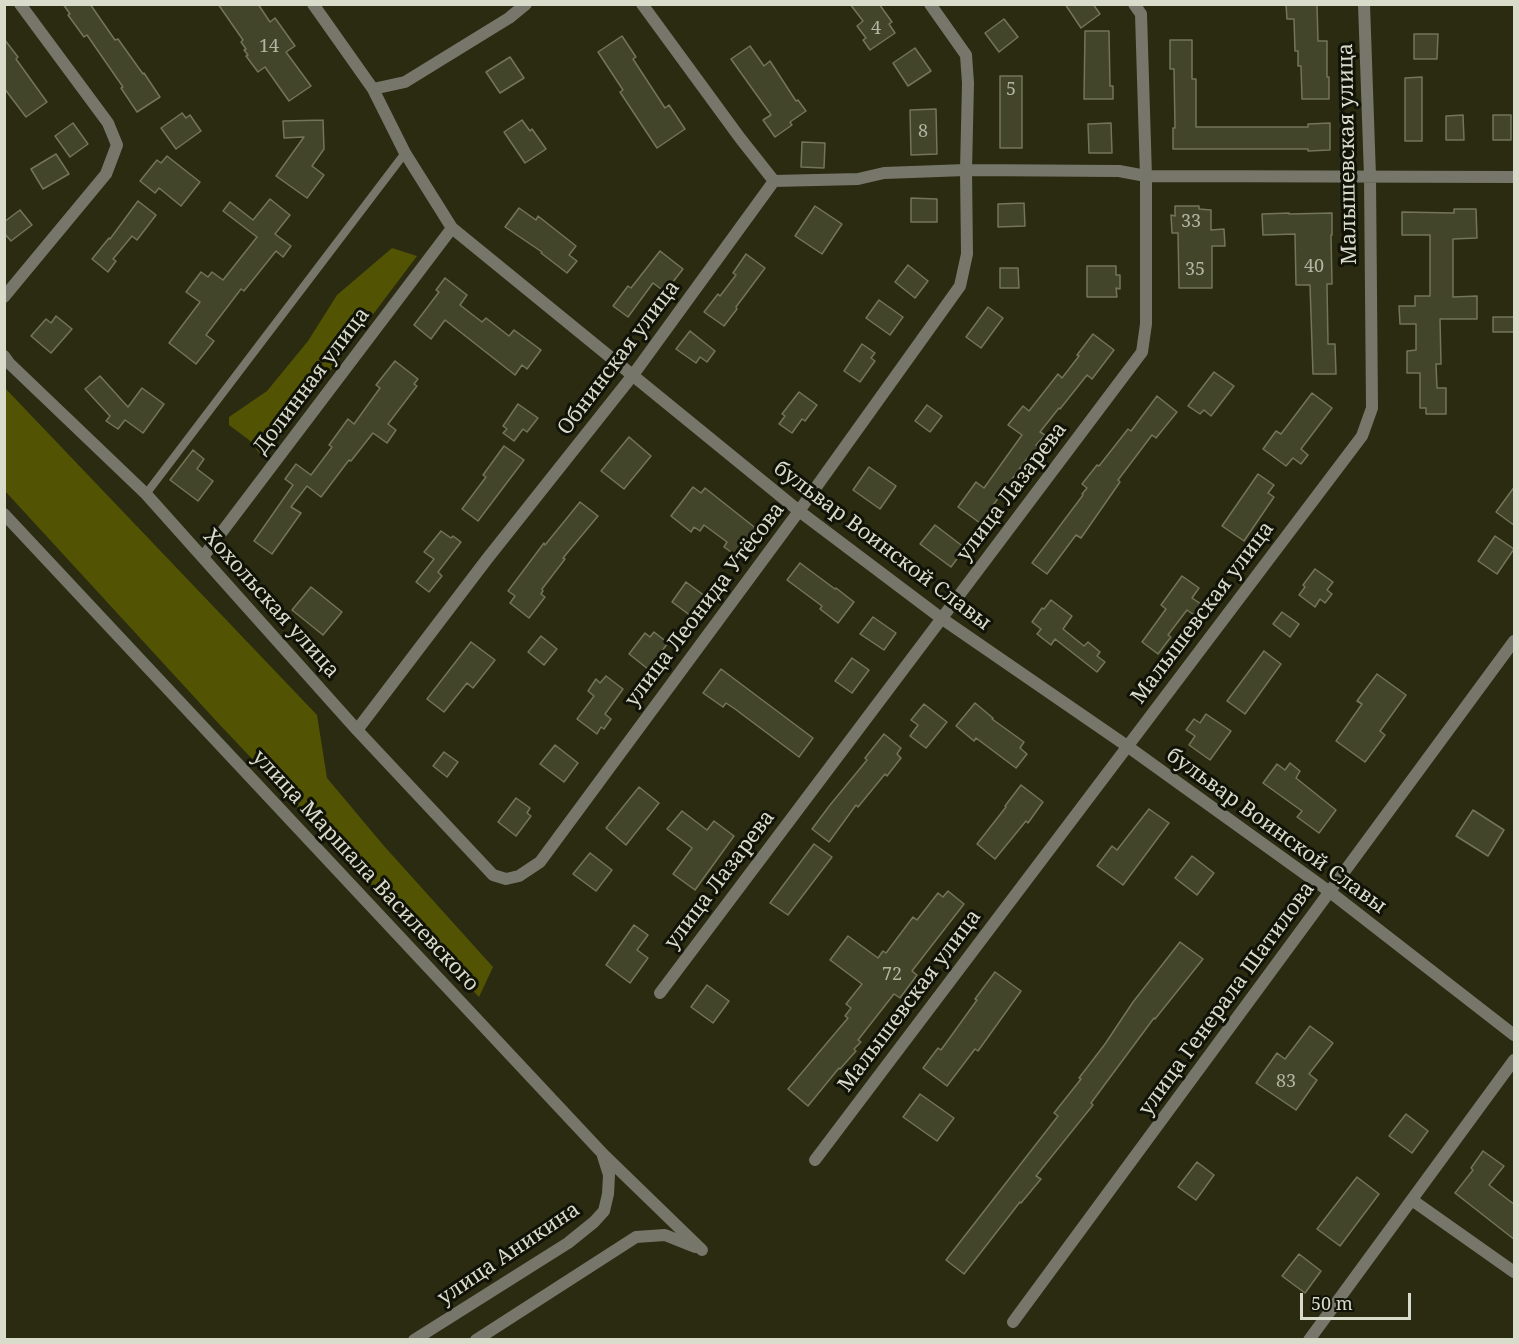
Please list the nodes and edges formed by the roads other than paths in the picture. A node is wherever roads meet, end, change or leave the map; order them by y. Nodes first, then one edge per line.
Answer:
1 (20, 4) edge
2 (313, 4) edge
3 (526, 4) edge
4 (642, 4) edge
5 (930, 4) edge
6 (1134, 4) edge
7 (1364, 4) edge
8 (373, 89) junction
9 (405, 153) junction
10 (966, 170) junction
11 (1146, 176) junction
12 (1370, 176) junction
13 (1515, 177) edge
14 (774, 181) junction
15 (453, 228) junction
16 (4, 297) edge
17 (4, 356) edge
18 (633, 375) junction
19 (146, 494) junction
20 (799, 511) junction
21 (4, 514) edge
22 (203, 557) junction
23 (941, 618) junction
24 (1515, 642) edge
25 (357, 730) junction
26 (1127, 746) junction
27 (506, 879) joint
28 (1330, 892) junction
29 (660, 993) dead end
30 (1515, 1035) edge
31 (1515, 1060) edge
32 (603, 1154) junction
33 (815, 1160) dead end
34 (1412, 1200) junction
35 (1515, 1272) edge
36 (1013, 1322) dead end
37 (414, 1340) edge
38 (476, 1340) edge
39 (1310, 1340) edge

1 - 16 street
2 - 8 street, бульвар Воинской Славы
3 - 8 street
4 - 14 street
5 - 10 street, улица Леонида Утёсова
6 - 11 street, улица Лазарева
7 - 12 street, Малышевская улица
8 - 9 street, бульвар Воинской Славы
9 - 15 street, бульвар Воинской Славы
9 - 19 lane
10 - 11 street
10 - 14 street
10 - 20 street, улица Леонида Утёсова
11 - 12 street
11 - 23 street, улица Лазарева
12 - 13 street
12 - 26 street, Малышевская улица
14 - 18 street, Обнинская улица
15 - 18 street, бульвар Воинской Славы
15 - 22 street, Долинная улица
17 - 19 street, Хохольская улица
18 - 20 street, бульвар Воинской Славы
18 - 25 street, Обнинская улица
19 - 22 street, Хохольская улица
20 - 23 street, бульвар Воинской Славы
20 - 27 street, улица Леонида Утёсова
21 - 32 street, улица Маршала Василевского
22 - 25 street, Хохольская улица
23 - 26 street, бульвар Воинской Славы
23 - 29 street, улица Лазарева
24 - 28 street, улица Генерала Шатилова
25 - 27 street, Хохольская улица
26 - 28 street, бульвар Воинской Славы
26 - 33 street, Малышевская улица
28 - 30 street, бульвар Воинской Славы
28 - 36 street, улица Генерала Шатилова
31 - 34 street
32 - 37 street, улица Аникина
32 - 38 street, улица Маршала Василевского
34 - 35 street
34 - 39 street

